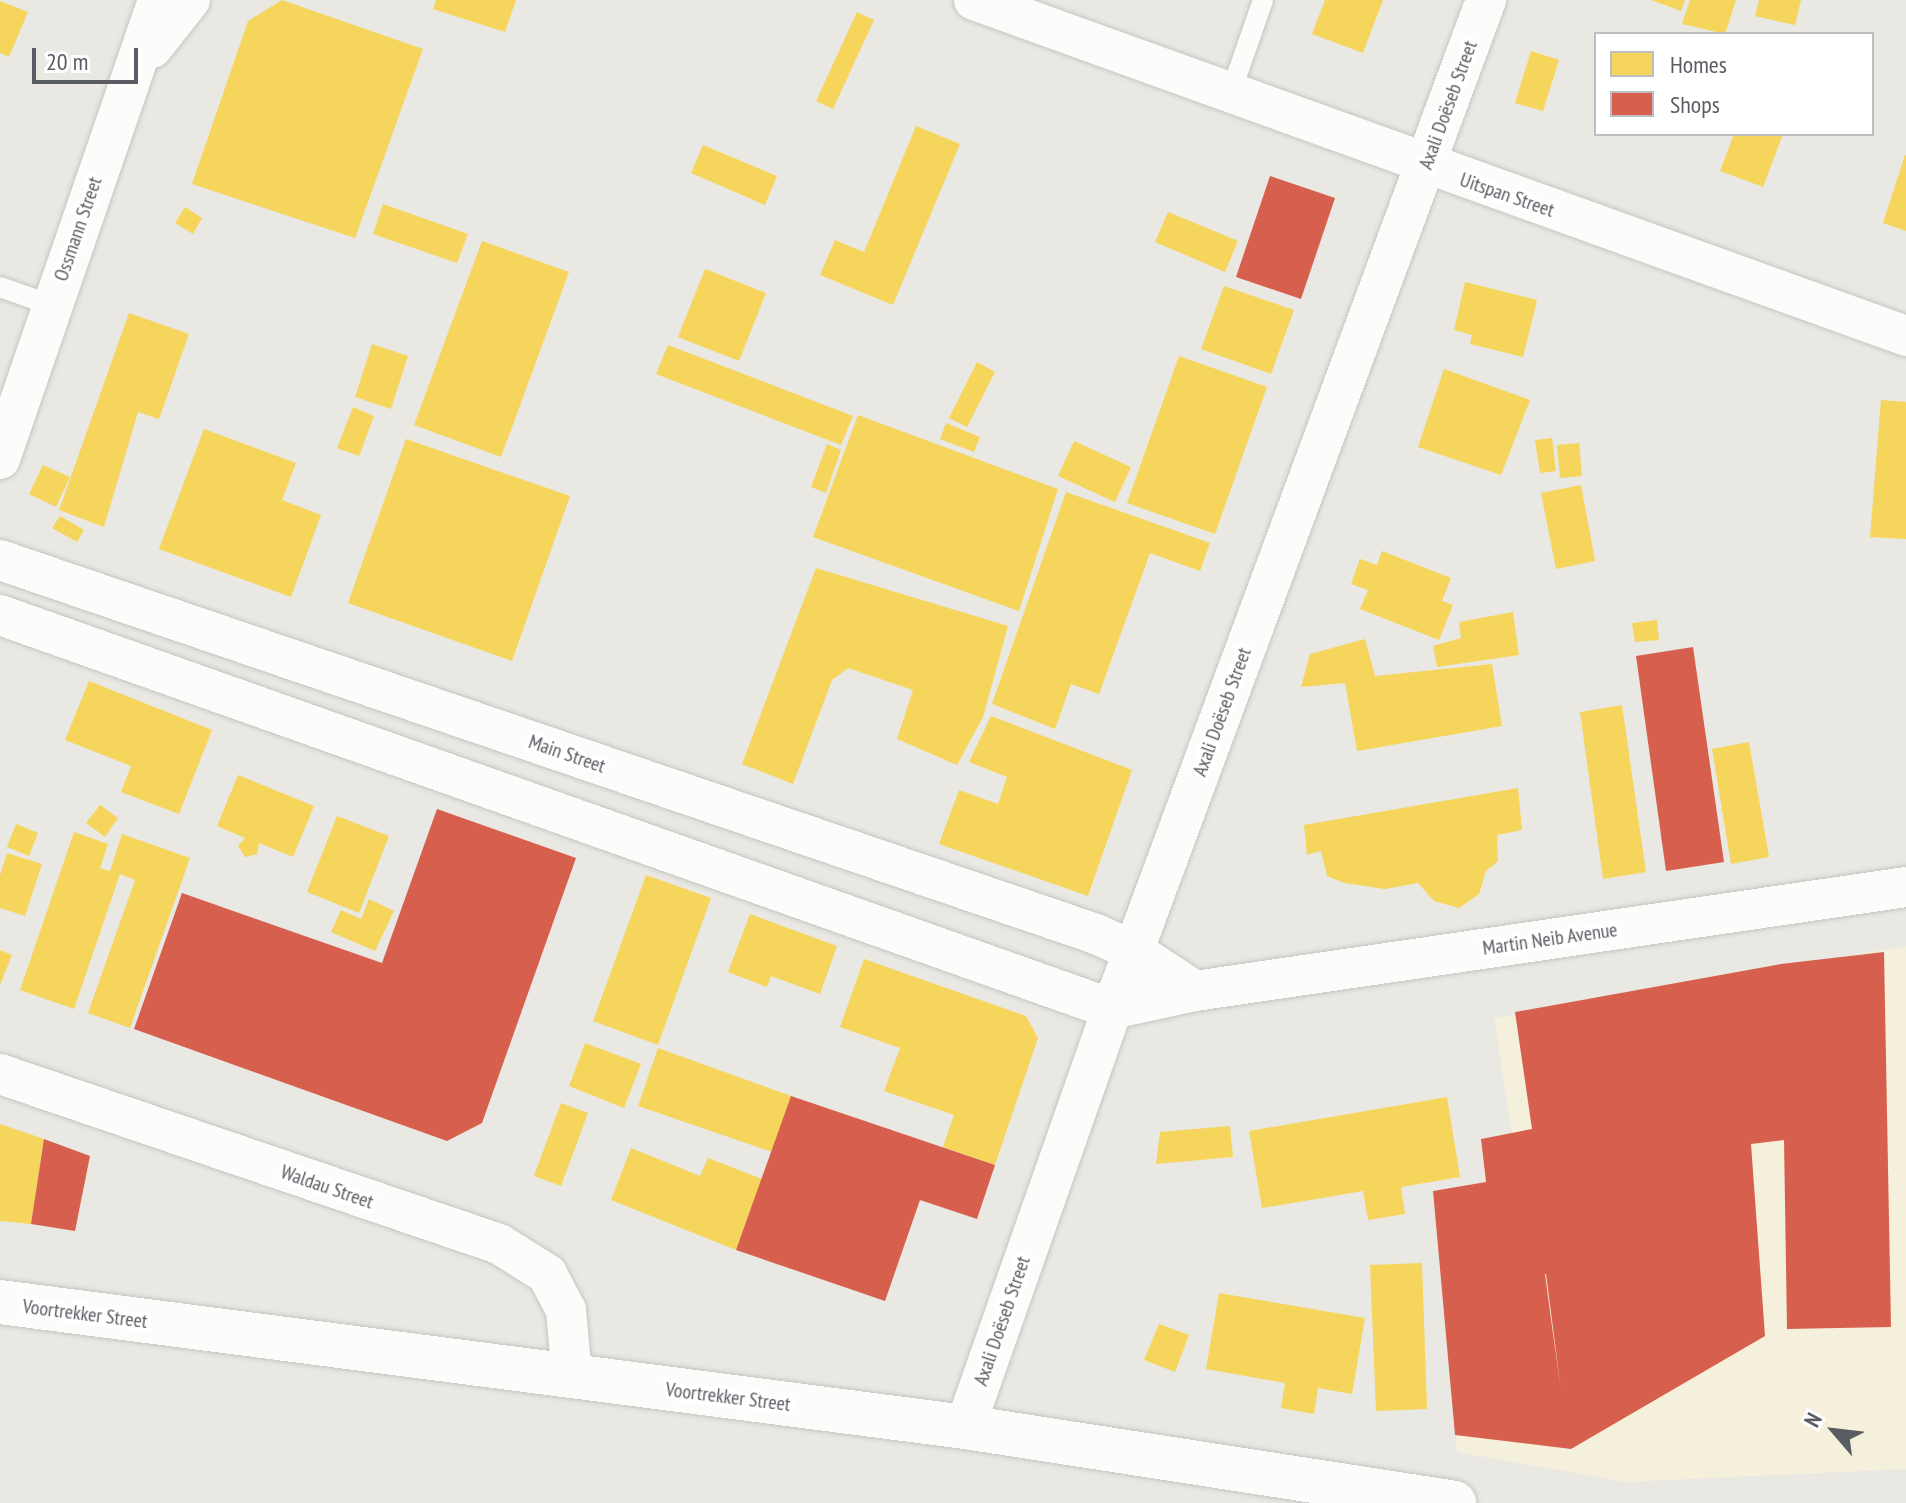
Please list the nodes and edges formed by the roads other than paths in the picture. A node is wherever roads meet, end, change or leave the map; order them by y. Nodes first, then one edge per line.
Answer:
1 (158, 0) edge
2 (190, 0) edge
3 (974, 0) edge
4 (1263, 0) edge
5 (1486, 0) edge
6 (132, 73) junction
7 (1231, 92) junction
8 (1425, 166) junction
9 (0, 287) edge
10 (51, 305) junction
11 (1906, 336) edge
12 (0, 459) edge
13 (0, 560) edge
14 (0, 615) edge
15 (1906, 887) edge
16 (1134, 951) junction
17 (1195, 991) junction
18 (1112, 1009) junction
19 (0, 1074) edge
20 (0, 1302) edge
21 (572, 1377) junction
22 (965, 1427) junction
23 (1454, 1503) edge

1 - 6 street, Ossmann Street
2 - 6 street
3 - 7 street, Uitspan Street
4 - 7 lane
5 - 8 street, Axali Doëseb Street
6 - 10 street, Ossmann Street
7 - 8 street, Uitspan Street
8 - 11 street, Uitspan Street
8 - 16 street, Axali Doëseb Street
9 - 10 lane
10 - 12 street, Ossmann Street
13 - 16 street, Main Street
14 - 18 street
15 - 17 street, Martin Neib Avenue
16 - 17 street
16 - 18 street, Axali Doëseb Street
17 - 18 street, Martin Neib Avenue
18 - 22 street, Axali Doëseb Street
19 - 21 street, Waldau Street
20 - 21 main road, Voortrekker Street
21 - 22 main road, Voortrekker Street
22 - 23 main road, Voortrekker Street

